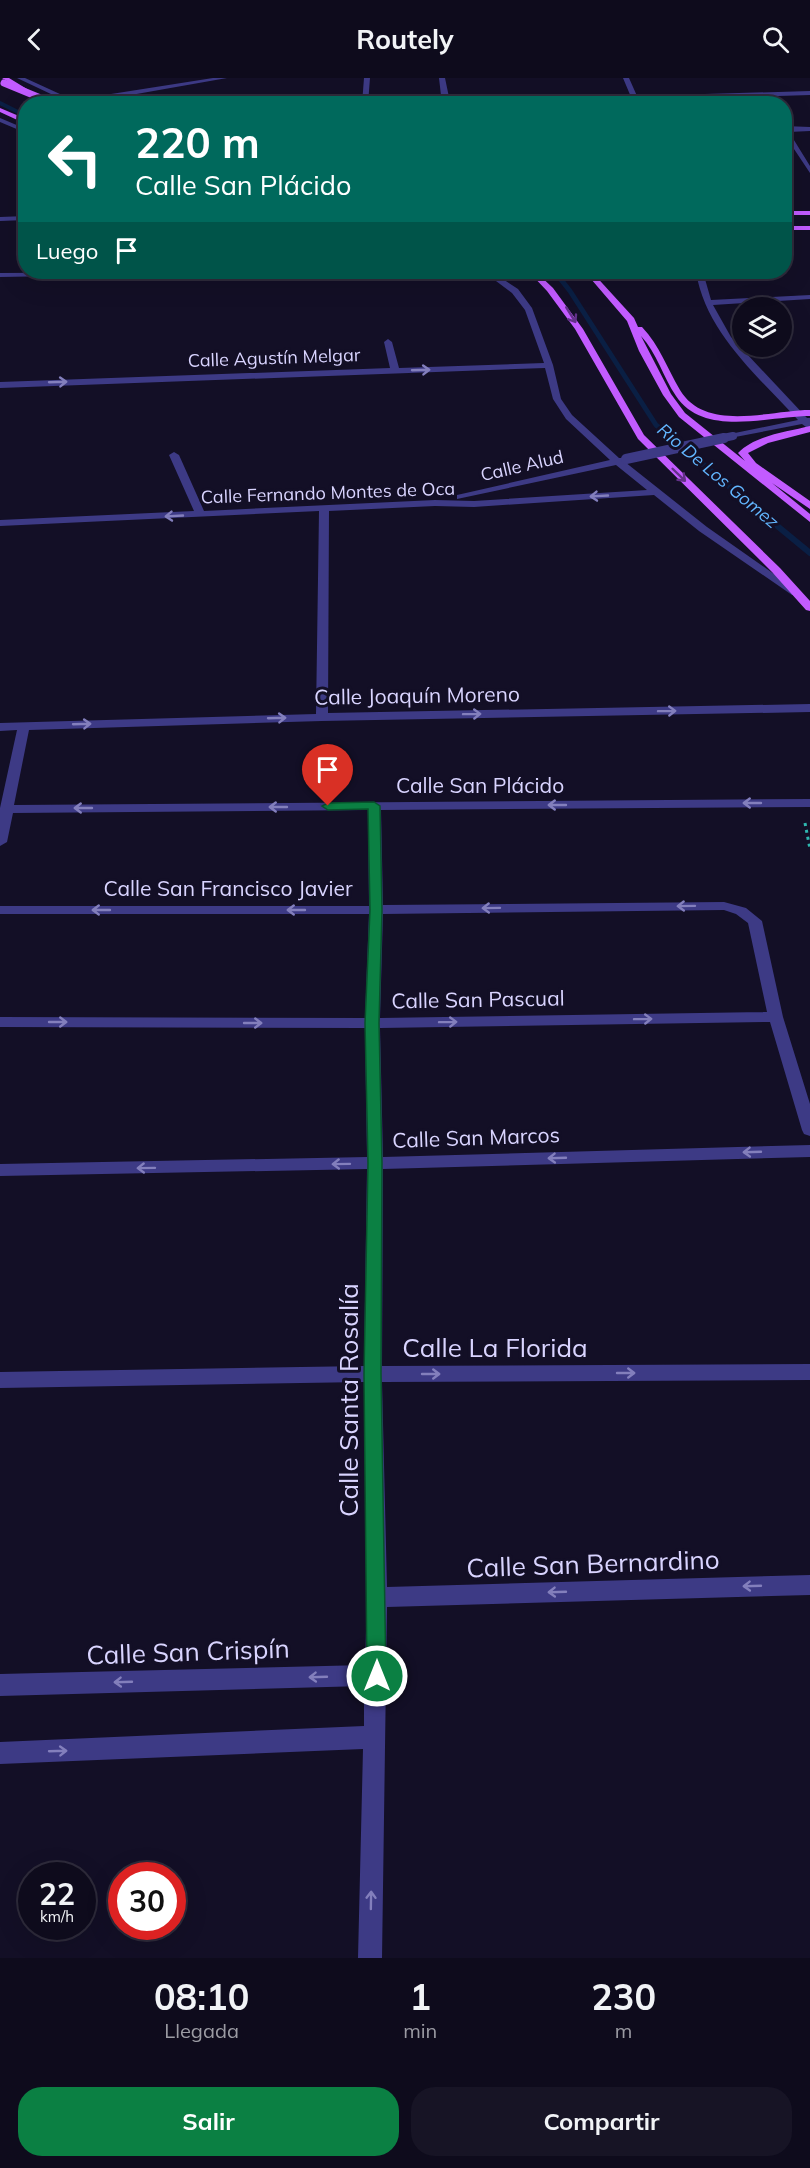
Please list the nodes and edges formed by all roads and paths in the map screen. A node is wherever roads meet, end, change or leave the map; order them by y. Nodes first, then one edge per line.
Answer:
1 (20, 78) edge
2 (224, 78) edge
3 (367, 78) edge
4 (442, 78) edge
5 (626, 78) edge
6 (2, 82) edge
7 (810, 93) edge
8 (768, 94) joint
9 (26, 96) edge
10 (31, 96) edge
11 (36, 96) edge
12 (59, 96) edge
13 (116, 96) edge
14 (366, 96) edge
15 (445, 96) edge
16 (634, 96) edge
17 (724, 96) edge
18 (0, 110) edge
19 (18, 118) edge
20 (0, 120) edge
21 (18, 128) edge
22 (792, 129) edge
23 (810, 129) edge
24 (792, 141) edge
25 (810, 171) edge
26 (792, 213) edge
27 (810, 213) edge
28 (18, 218) edge
29 (0, 219) edge
30 (792, 228) edge
31 (810, 228) edge
32 (0, 275) edge
33 (18, 275) edge
34 (498, 279) edge
35 (540, 279) edge
36 (594, 279) edge
37 (701, 279) edge
38 (810, 297) edge
39 (708, 303) junction
40 (631, 320) junction
41 (388, 342) dead end
42 (549, 365) junction
43 (395, 371) junction
44 (0, 384) edge
45 (795, 412) junction
46 (809, 422) edge
47 (174, 455) dead end
48 (621, 460) junction
49 (658, 492) junction
50 (435, 503) junction
51 (810, 506) edge
52 (324, 509) junction
53 (200, 514) junction
54 (810, 519) edge
55 (0, 523) edge
56 (796, 593) junction
57 (810, 608) edge
58 (810, 708) edge
59 (322, 717) junction
60 (24, 726) junction
61 (0, 727) edge
62 (806, 803) edge
63 (374, 806) junction
64 (6, 809) junction
65 (0, 842) edge
66 (810, 849) edge
67 (0, 910) edge
68 (376, 910) junction
69 (776, 1017) junction
70 (0, 1022) edge
71 (372, 1023) junction
72 (810, 1130) edge
73 (810, 1151) edge
74 (375, 1163) junction
75 (0, 1170) edge
76 (810, 1372) edge
77 (373, 1374) junction
78 (0, 1380) edge
79 (810, 1585) edge
80 (377, 1597) junction
81 (377, 1676) junction
82 (0, 1685) edge
83 (374, 1737) junction
84 (0, 1753) edge
85 (370, 1958) edge

1 - 12 street
2 - 13 street
3 - 14 street
4 - 15 street
5 - 16 street
6 - 9 main road
6 - 10 main road
6 - 11 main road, bridge
7 - 8 street
8 - 17 street
18 - 19 main road
20 - 21 street
22 - 23 street
24 - 25 street
26 - 27 main road
28 - 29 street
30 - 31 main road
32 - 33 street
34 - 42 street
35 -> 56 main road
36 - 40 main road
37 - 39 street
38 - 39 street
39 - 45 street
40 - 45 main road
40 - 54 main road
41 - 43 street
43 -> 42 street, Calle Agustín Melgar
42 - 48 street
44 -> 43 street, Calle Agustín Melgar
45 - 46 main road
46 - 48 street, Calle Alud, bridge
46 - 51 main road
47 - 53 street
48 - 49 street
48 - 50 street, Calle Alud
49 -> 50 street, Calle Fernando Montes de Oca
49 - 56 street
50 - 52 street, Calle Fernando Montes de Oca
52 - 53 street, Calle Fernando Montes de Oca
52 - 59 street
53 -> 55 street, Calle Fernando Montes de Oca
56 - 57 main road
59 -> 58 street, Calle Joaquín Moreno
60 -> 59 street, Calle Joaquín Moreno
60 - 61 street, Calle Joaquín Moreno
60 - 64 street
62 -> 63 street, Calle San Plácido
62 - 66 path
63 -> 64 street, Calle San Plácido
63 - 68 street, Calle Santa Rosalía
64 - 65 street
68 -> 67 street, Calle San Francisco Javier
69 -> 68 street, Calle San Francisco Javier
68 - 71 street, Calle Santa Rosalía
71 -> 69 street, Calle San Pascual
69 - 72 street
70 -> 71 street, Calle San Pascual
71 - 74 street, Calle Santa Rosalía
73 -> 74 street, Calle San Marcos
74 -> 75 street, Calle San Marcos
74 - 77 street, Calle Santa Rosalía
77 -> 76 street, Calle La Florida
77 - 78 street, Calle La Florida
77 - 80 street, Calle Santa Rosalía
79 -> 80 street, Calle San Bernardino
80 - 81 street, Calle Santa Rosalía
81 -> 82 street, Calle San Crispín
81 - 83 street, Calle Santa Rosalía
84 -> 83 street
85 -> 83 street, Calle Santa Rosalía

